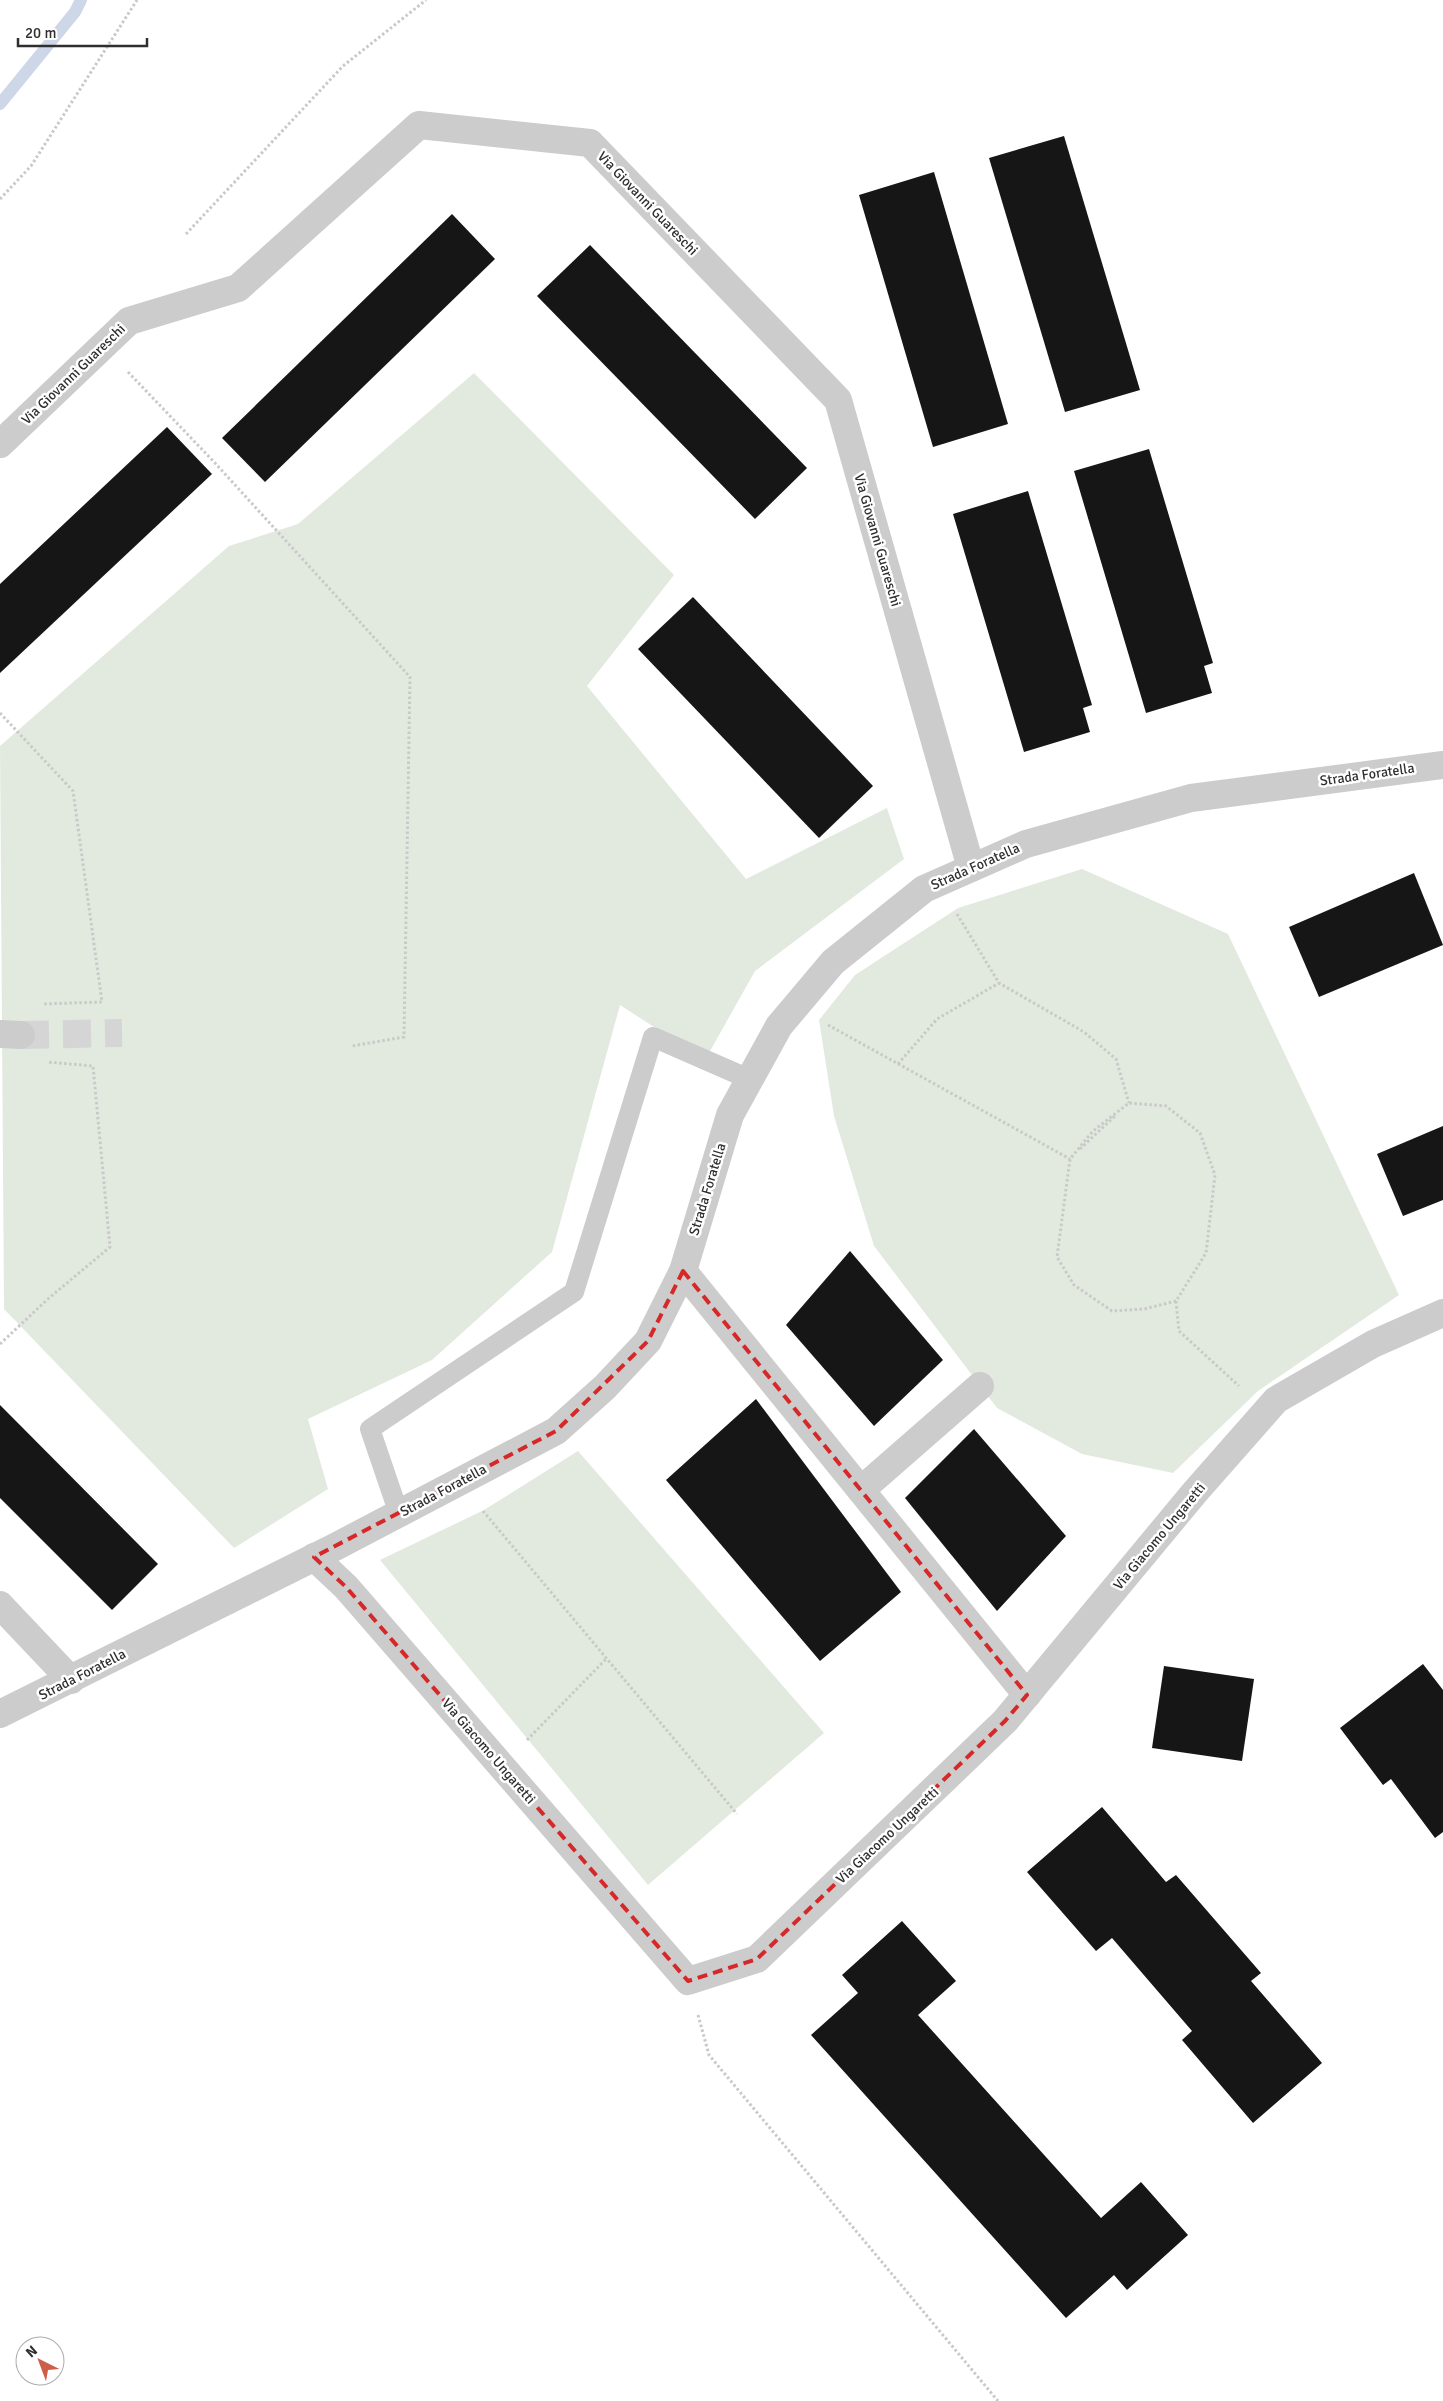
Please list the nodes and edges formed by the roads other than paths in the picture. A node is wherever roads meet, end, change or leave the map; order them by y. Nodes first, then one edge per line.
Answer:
1 (0, 444) edge
2 (1443, 765) edge
3 (971, 868) junction
4 (749, 1079) junction
5 (683, 1271) junction
6 (1443, 1313) edge
7 (980, 1386) dead end
8 (861, 1490) junction
9 (399, 1514) junction
10 (314, 1557) junction
11 (0, 1605) edge
12 (71, 1680) junction
13 (1027, 1695) junction
14 (0, 1714) edge

1 - 3 street, Via Giovanni Guareschi
2 - 3 street, Strada Foratella
3 - 4 street, Strada Foratella
4 - 5 street, Strada Foratella
4 - 9 lane
5 - 8 street
5 - 9 street, Strada Foratella
6 - 13 street, Via Giacomo Ungaretti
7 - 8 street
8 - 13 street
9 - 10 street, Strada Foratella
10 - 12 street, Strada Foratella
10 - 13 street, Via Giacomo Ungaretti
11 - 12 street
12 - 14 street, Strada Foratella

